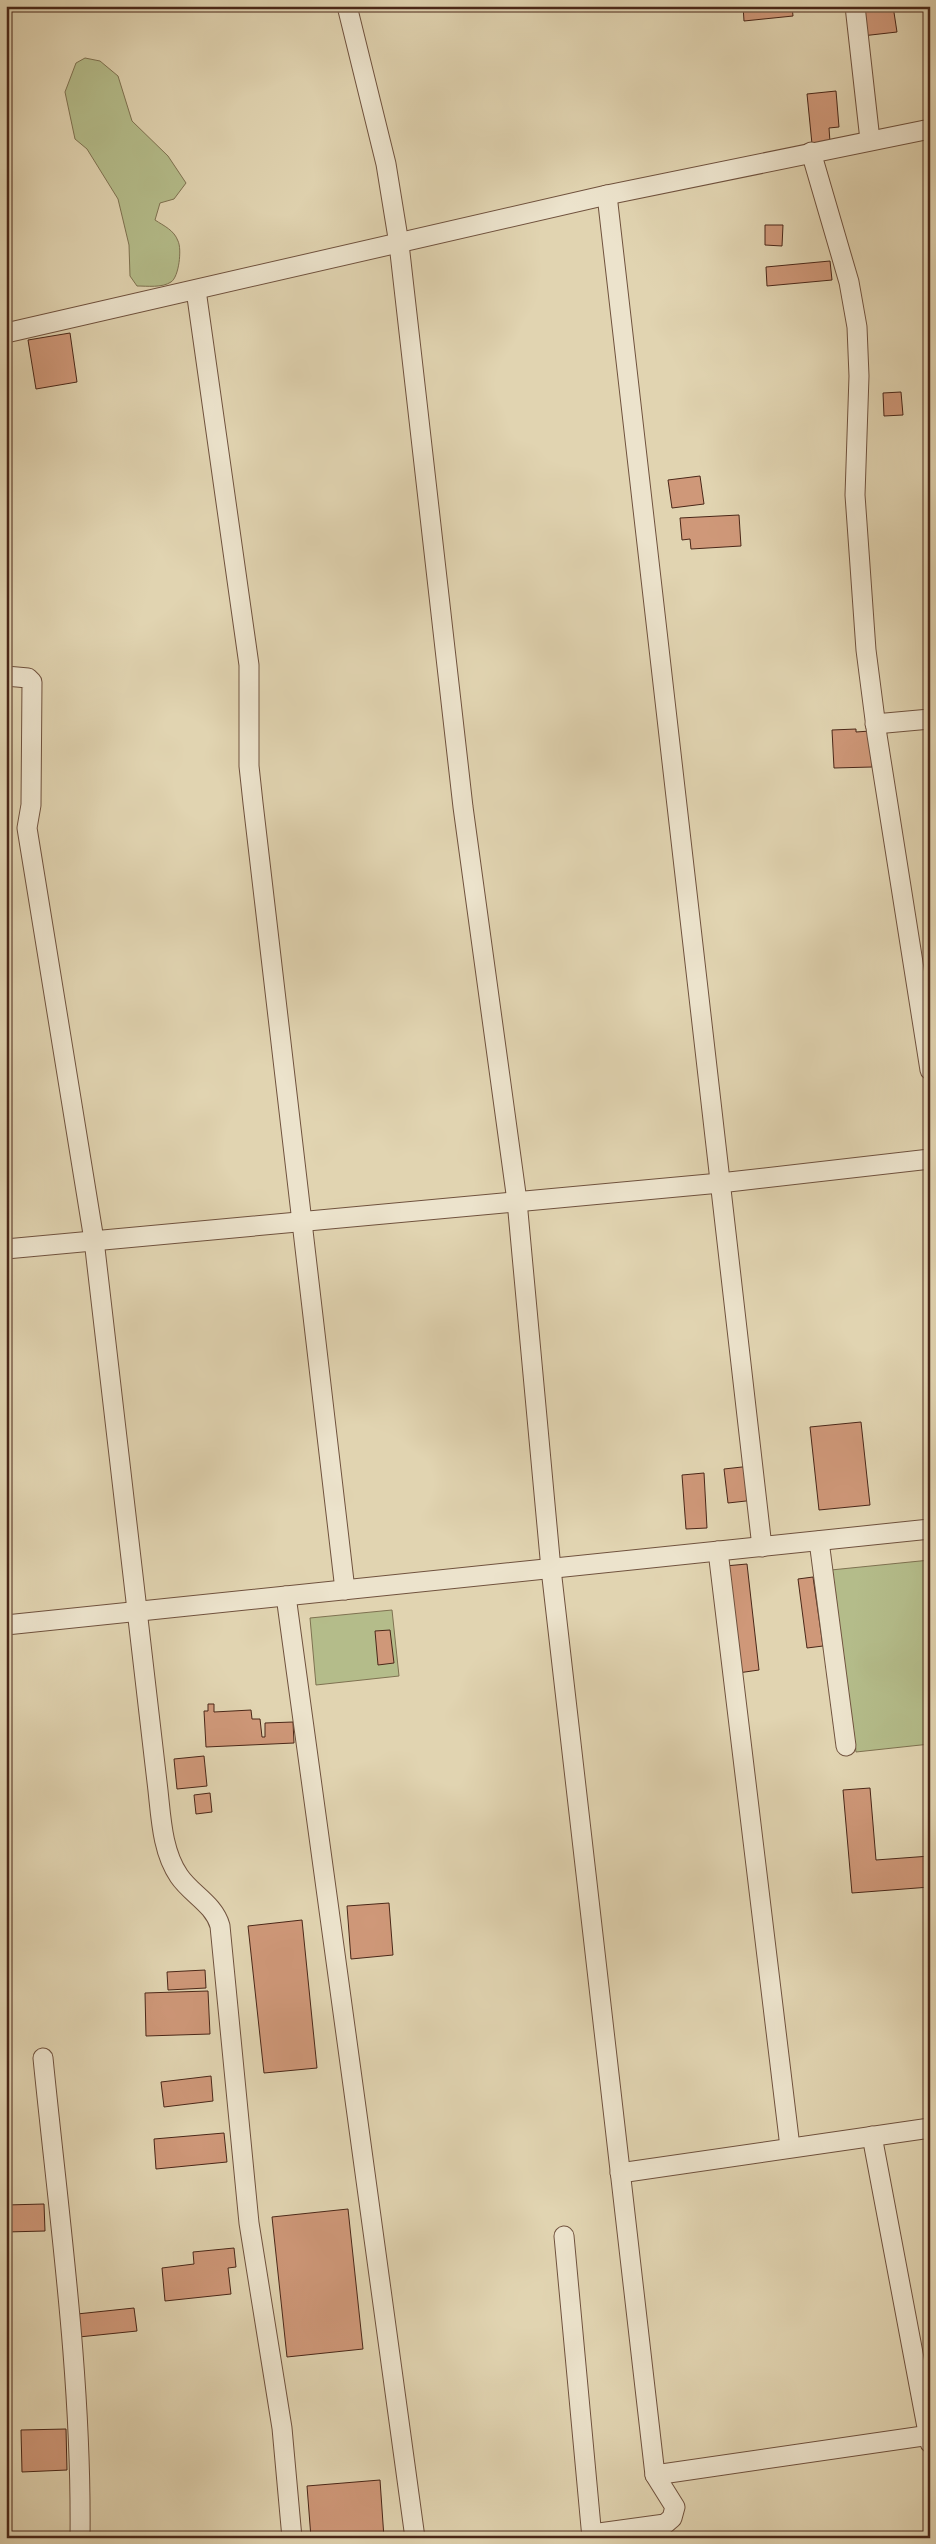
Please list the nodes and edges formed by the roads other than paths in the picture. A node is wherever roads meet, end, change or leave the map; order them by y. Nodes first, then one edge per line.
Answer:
1 (347, 6) edge
2 (855, 6) edge
3 (930, 129) edge
4 (870, 140) junction
5 (811, 152) junction
6 (607, 195) junction
7 (399, 244) junction
8 (196, 290) junction
9 (6, 333) edge
10 (6, 676) edge
11 (930, 719) edge
12 (875, 724) junction
13 (930, 1070) edge
14 (930, 1159) edge
15 (720, 1183) junction
16 (517, 1201) junction
17 (304, 1221) junction
18 (94, 1240) junction
19 (6, 1249) edge
20 (930, 1529) edge
21 (819, 1541) junction
22 (762, 1547) junction
23 (718, 1551) junction
24 (551, 1569) junction
25 (345, 1590) junction
26 (286, 1596) junction
27 (138, 1612) junction
28 (6, 1625) edge
29 (846, 1746) dead end
30 (43, 2058) dead end
31 (930, 2128) edge
32 (872, 2136) junction
33 (790, 2147) junction
34 (620, 2173) junction
35 (564, 2236) dead end
36 (929, 2437) edge
37 (655, 2476) junction
38 (592, 2536) edge
39 (80, 2538) edge
40 (292, 2538) edge
41 (415, 2538) edge

1 - 7 street
2 - 4 street
3 - 4 street
4 - 5 street
5 - 6 street
5 - 12 street
6 - 7 street
6 - 15 street
7 - 8 street
7 - 16 street
8 - 9 street
8 - 17 street
10 - 18 street
11 - 12 street
12 - 13 street
14 - 15 street
15 - 16 street
15 - 22 street
16 - 17 street
16 - 24 street
17 - 18 street
17 - 25 street
18 - 19 street
18 - 27 street
20 - 21 street
21 - 22 street
21 - 29 street
22 - 23 street
23 - 24 street
23 - 33 street
24 - 25 street
24 - 34 street
25 - 26 street
26 - 27 street
26 - 41 street
27 - 28 street
27 - 40 street
30 - 39 street
31 - 32 street
32 - 33 street
32 - 36 street
33 - 34 street
34 - 37 street
35 - 38 street
36 - 37 street
37 - 38 street

